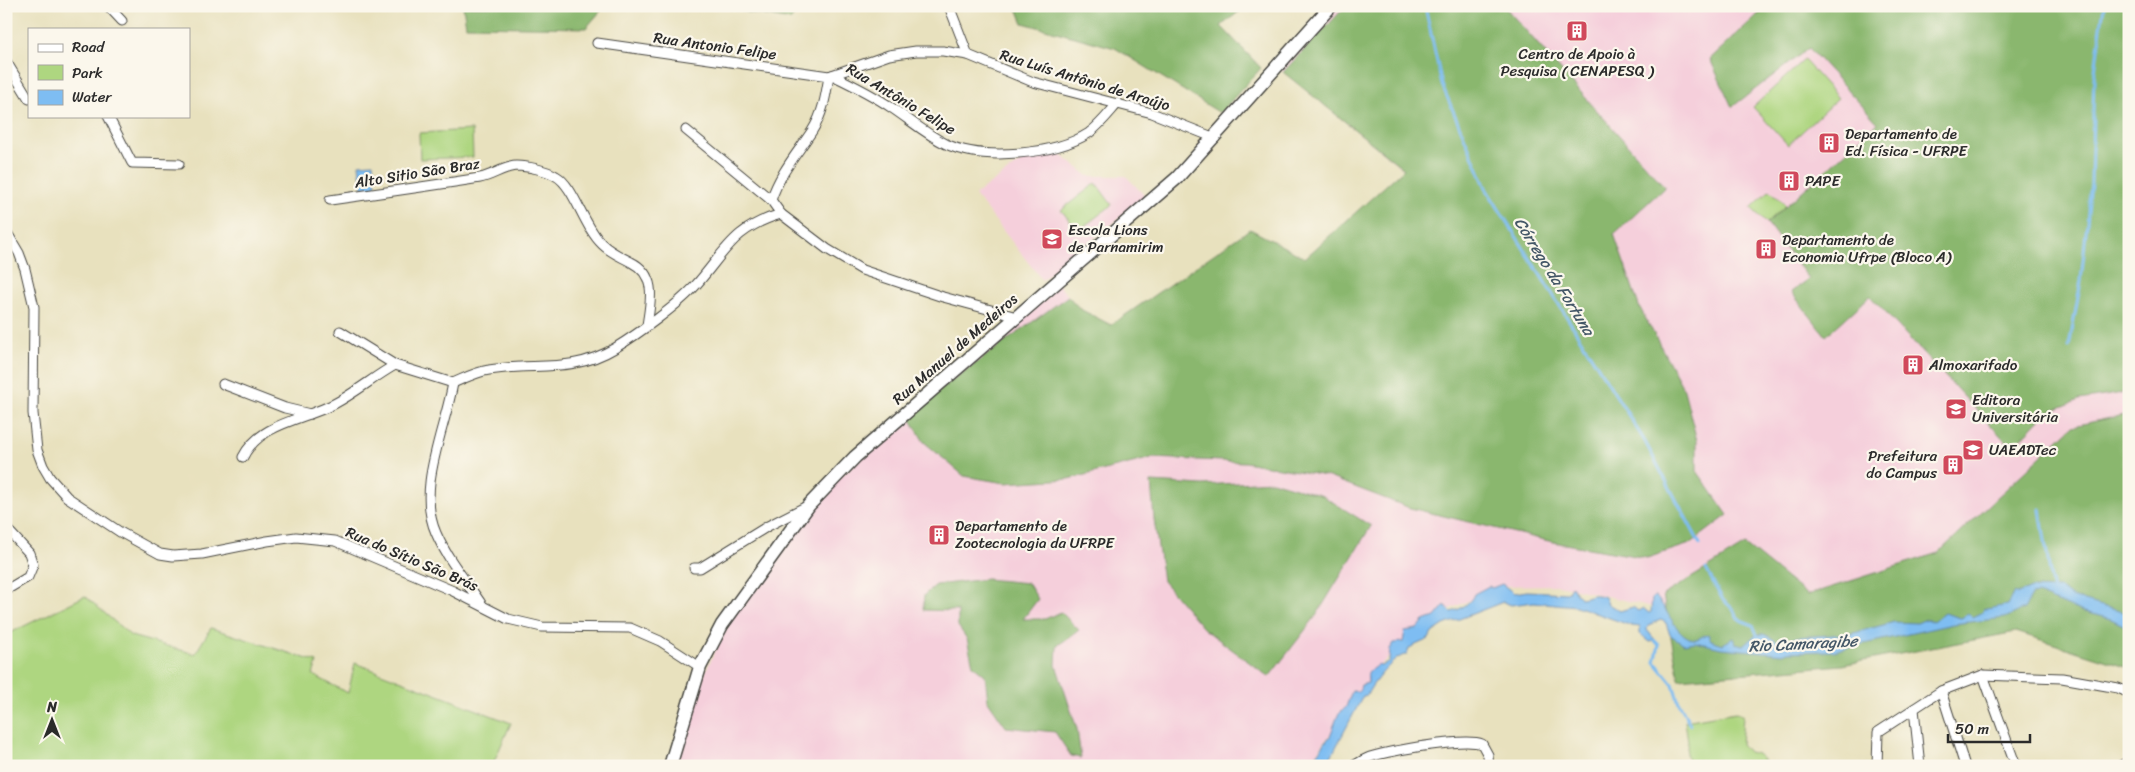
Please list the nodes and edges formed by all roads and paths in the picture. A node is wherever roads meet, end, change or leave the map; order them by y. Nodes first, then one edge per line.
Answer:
1 (108, 6) edge
2 (949, 6) edge
3 (1332, 6) edge
4 (122, 21) dead end
5 (596, 43) dead end
6 (968, 55) junction
7 (6, 61) edge
8 (831, 76) junction
9 (28, 97) edge
10 (1118, 103) junction
11 (109, 118) edge
12 (686, 130) dead end
13 (1215, 138) junction
14 (179, 164) dead end
15 (330, 200) dead end
16 (771, 200) junction
17 (781, 214) junction
18 (6, 231) edge
19 (1017, 317) junction
20 (647, 325) junction
21 (340, 331) dead end
22 (395, 364) junction
23 (453, 383) junction
24 (223, 384) dead end
25 (311, 414) junction
26 (243, 457) dead end
27 (809, 505) junction
28 (6, 528) edge
29 (694, 568) dead end
30 (6, 590) edge
31 (482, 605) junction
32 (700, 667) junction
33 (1983, 675) junction
34 (1941, 691) junction
35 (2129, 693) edge
36 (1914, 709) junction
37 (2129, 761) edge
38 (670, 766) edge
39 (1353, 766) edge
40 (1489, 766) edge
41 (1878, 766) edge
42 (1920, 766) edge
43 (1964, 766) edge
44 (2016, 766) edge
45 (2120, 766) edge

1 - 4 street
2 - 6 street
3 - 13 main road, Rua Manuel de Medeiros
5 - 8 street, Rua Antonio Felipe
6 - 8 street, Rua Luís Antônio de Araújo
6 - 10 street, Rua Luís Antônio de Araújo
7 - 9 street
8 - 10 street, Rua Antônio Felipe
8 - 16 street
10 - 13 street, Rua Luís Antônio de Araújo
11 - 14 street
12 - 16 street
13 - 19 main road, Rua Manuel de Medeiros
15 - 20 street, Alto Sitio São Braz
16 - 17 street
17 - 19 street
17 - 20 street
18 - 31 street, Rua do Sítio São Brás
19 - 27 main road, Rua Manuel de Medeiros
20 - 23 street
21 - 22 street
22 - 23 street
22 - 25 street
23 - 31 street
24 - 25 street
25 - 26 street
27 - 29 street
27 - 32 main road, Rua Manuel de Medeiros
28 - 30 street
31 - 32 street, Rua do Sítio São Brás
32 - 38 main road, Rua Manuel de Medeiros
33 - 34 street
33 - 35 street
33 - 44 street
34 - 36 street
34 - 43 street
36 - 41 street
36 - 42 street
37 - 45 street
39 - 40 street

